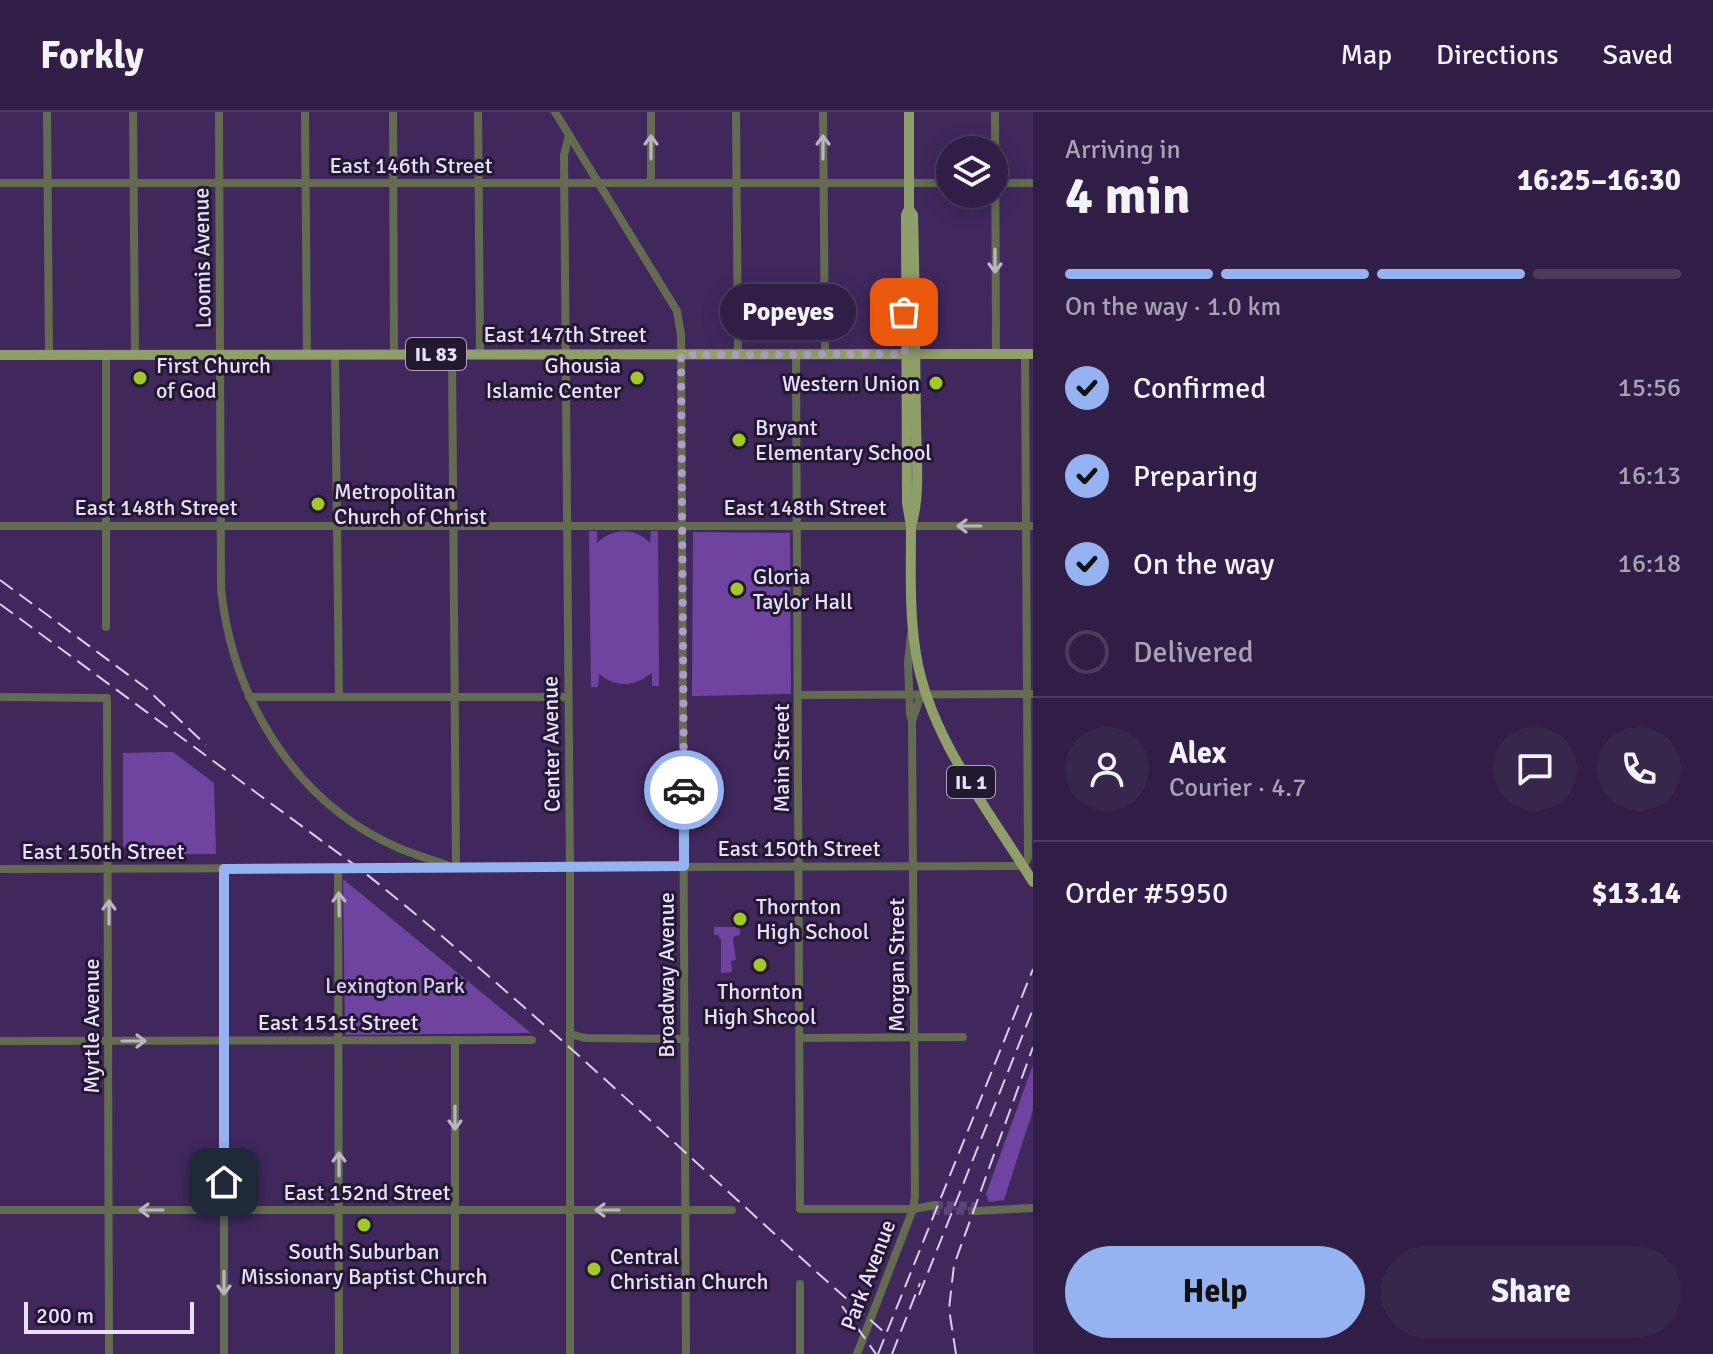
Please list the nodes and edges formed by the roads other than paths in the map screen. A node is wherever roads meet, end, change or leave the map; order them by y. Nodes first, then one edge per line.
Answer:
1 (47, 112) edge
2 (133, 112) edge
3 (219, 112) edge
4 (305, 112) edge
5 (393, 112) edge
6 (478, 112) edge
7 (651, 112) edge
8 (736, 112) edge
9 (823, 112) edge
10 (909, 112) edge
11 (995, 112) edge
12 (559, 115) edge
13 (569, 135) junction
14 (995, 136) edge
15 (823, 182) junction
16 (909, 182) junction
17 (0, 183) edge
18 (47, 183) junction
19 (133, 183) junction
20 (219, 183) junction
21 (306, 183) junction
22 (393, 183) junction
23 (479, 183) junction
24 (564, 183) junction
25 (599, 183) junction
26 (651, 183) junction
27 (736, 183) junction
28 (936, 183) edge
29 (1008, 183) edge
30 (1033, 183) edge
31 (994, 208) edge
32 (106, 354) junction
33 (135, 354) junction
34 (307, 354) junction
35 (335, 354) junction
36 (394, 354) junction
37 (452, 354) junction
38 (480, 354) junction
39 (565, 354) junction
40 (796, 354) junction
41 (825, 354) junction
42 (910, 354) junction
43 (996, 354) junction
44 (1029, 354) edge
45 (0, 355) edge
46 (49, 355) junction
47 (222, 355) junction
48 (681, 355) junction
49 (738, 355) junction
50 (106, 525) junction
51 (222, 525) junction
52 (338, 525) junction
53 (682, 525) junction
54 (798, 525) junction
55 (0, 526) edge
56 (452, 526) junction
57 (567, 526) junction
58 (911, 526) junction
59 (1029, 526) edge
60 (1030, 610) edge
61 (106, 627) dead end
62 (912, 627) junction
63 (924, 693) junction
64 (1030, 694) edge
65 (798, 695) junction
66 (909, 695) junction
67 (453, 696) junction
68 (0, 697) edge
69 (249, 697) junction
70 (339, 697) junction
71 (568, 697) junction
72 (912, 721) junction
73 (684, 866) junction
74 (799, 866) junction
75 (913, 866) junction
76 (1023, 866) junction
77 (456, 868) junction
78 (570, 868) junction
79 (0, 869) edge
80 (109, 869) junction
81 (224, 869) junction
82 (338, 869) junction
83 (1033, 882) edge
84 (570, 1034) junction
85 (963, 1037) dead end
86 (800, 1038) junction
87 (914, 1038) junction
88 (685, 1039) junction
89 (224, 1040) junction
90 (339, 1040) junction
91 (455, 1040) junction
92 (532, 1040) dead end
93 (0, 1041) edge
94 (109, 1041) junction
95 (934, 1208) tunnel mouth
96 (1033, 1208) edge
97 (685, 1209) junction
98 (913, 1209) junction
99 (979, 1209) tunnel mouth
100 (0, 1210) edge
101 (109, 1210) junction
102 (224, 1210) junction
103 (339, 1210) junction
104 (455, 1210) junction
105 (570, 1210) junction
106 (732, 1210) dead end
107 (800, 1284) dead end
108 (109, 1354) edge
109 (224, 1354) edge
110 (339, 1354) edge
111 (455, 1354) edge
112 (570, 1354) edge
113 (686, 1354) edge
114 (800, 1354) edge
115 (857, 1354) edge

1 - 18 street
2 - 19 street
3 - 20 street, Loomis Avenue
4 - 21 street
5 - 22 street
6 - 23 street
26 -> 7 street
8 - 27 street
15 -> 9 street
10 - 16 main road, IL 1
11 - 14 street
12 - 13 street, Broadway Avenue
13 - 24 street, Center Avenue
13 - 25 street, Broadway Avenue
15 - 16 street, East 146th Street
15 - 27 street, East 146th Street
15 - 41 street
16 - 28 street, East 146th Street
16 - 42 main road, IL 1
17 - 18 street, East 146th Street
18 - 19 street, East 146th Street
18 - 46 street
19 - 20 street, East 146th Street
19 - 33 street
20 - 21 street, East 146th Street
20 - 47 street, Loomis Avenue
21 - 22 street, East 146th Street
21 - 34 street
22 - 23 street, East 146th Street
22 - 36 street
23 - 24 street, East 146th Street
23 - 38 street
24 - 25 street, East 146th Street
24 - 39 street, Center Avenue
25 - 26 street, East 146th Street
25 - 48 street, Broadway Avenue
26 - 27 street, East 146th Street
27 - 49 street
29 - 30 street
31 -> 43 street
32 - 33 main road, East 147th Street / IL 83
32 - 46 main road, East 147th Street / IL 83
32 - 50 street
33 - 47 main road, East 147th Street / IL 83
34 - 35 main road, East 147th Street / IL 83
34 - 47 main road, East 147th Street / IL 83
35 - 36 main road, East 147th Street / IL 83
35 - 52 street
36 - 37 main road, East 147th Street / IL 83
37 - 38 main road, East 147th Street / IL 83
37 - 56 street
38 - 39 main road, East 147th Street / IL 83
39 - 48 main road, East 147th Street / IL 83
39 - 57 street, Center Avenue
40 - 41 main road, East 147th Street / IL 83
40 - 49 main road, East 147th Street / IL 83
40 - 54 street, Main Street
41 - 42 main road, East 147th Street / IL 83
42 - 43 main road, East 147th Street / IL 83
42 - 58 main road, IL 1
43 - 44 main road, East 147th Street / IL 83
44 - 59 street
45 - 46 main road, East 147th Street / IL 83
47 - 51 street, Loomis Avenue
48 - 49 main road, East 147th Street / IL 83
48 - 53 street, Broadway Avenue
50 - 51 street, East 148th Street
50 - 55 street, East 148th Street
50 - 61 street
51 - 52 street, East 148th Street
51 - 69 street, Loomis Avenue
52 - 56 street, East 148th Street
52 - 70 street
53 - 54 street, East 148th Street
53 - 57 street, East 148th Street
53 - 73 street, Broadway Avenue
54 - 58 street, East 148th Street
54 - 65 street, Main Street
56 - 57 street, East 148th Street
56 - 67 street
57 - 71 street, Center Avenue
59 -> 58 street, East 148th Street
58 - 62 main road, IL 1
59 - 60 street
60 - 64 street
62 - 63 main road, IL 1
62 - 66 street, Morgan Street
63 - 64 street
63 - 66 street
63 - 72 street, Morgan Street
63 - 76 main road, IL 1
64 - 76 street
65 - 66 street
65 - 74 street, Main Street
66 - 72 street, Morgan Street
67 - 70 street
67 - 71 street
67 - 77 street
68 - 80 street, Myrtle Avenue
69 - 70 street
69 - 77 street, Loomis Avenue
71 - 78 street, Center Avenue
72 - 75 street, Morgan Street
73 - 74 street, East 150th Street
73 - 78 street, East 150th Street
73 - 88 street, Broadway Avenue
74 - 75 street, East 150th Street
74 - 86 street, Main Street
75 - 76 street, East 150th Street
75 - 87 street, Morgan Street
76 - 83 main road, IL 1
77 - 78 street, East 150th Street
77 - 82 street, East 150th Street
78 - 84 street, Center Avenue
79 - 80 street, East 150th Street
80 - 81 street, East 150th Street
94 -> 80 street, Myrtle Avenue
81 - 82 street, East 150th Street
81 - 89 street
90 -> 82 street
84 - 88 street
84 - 105 street, Center Avenue
85 - 87 street
86 - 87 street
86 - 98 street, Main Street
87 - 98 street, Morgan Street
88 - 97 street, Broadway Avenue
89 - 90 street, East 151st Street
94 -> 89 street, East 151st Street
89 - 102 street
90 - 91 street, East 151st Street
103 -> 90 street
91 - 92 street, East 151st Street
91 -> 104 street
93 - 94 street, East 151st Street
94 - 101 street, Myrtle Avenue
95 - 98 street
96 - 99 street
97 -> 105 street, East 152nd Street
97 - 106 street, East 152nd Street
97 - 113 street, Broadway Avenue
98 - 115 street, Park Avenue
100 - 101 street, East 152nd Street
102 -> 101 street, East 152nd Street
101 - 108 street, Myrtle Avenue
102 - 103 street, East 152nd Street
102 -> 109 street
103 - 104 street, East 152nd Street
103 - 110 street
104 - 105 street, East 152nd Street
104 - 111 street
105 - 112 street, Center Avenue
107 - 114 street

